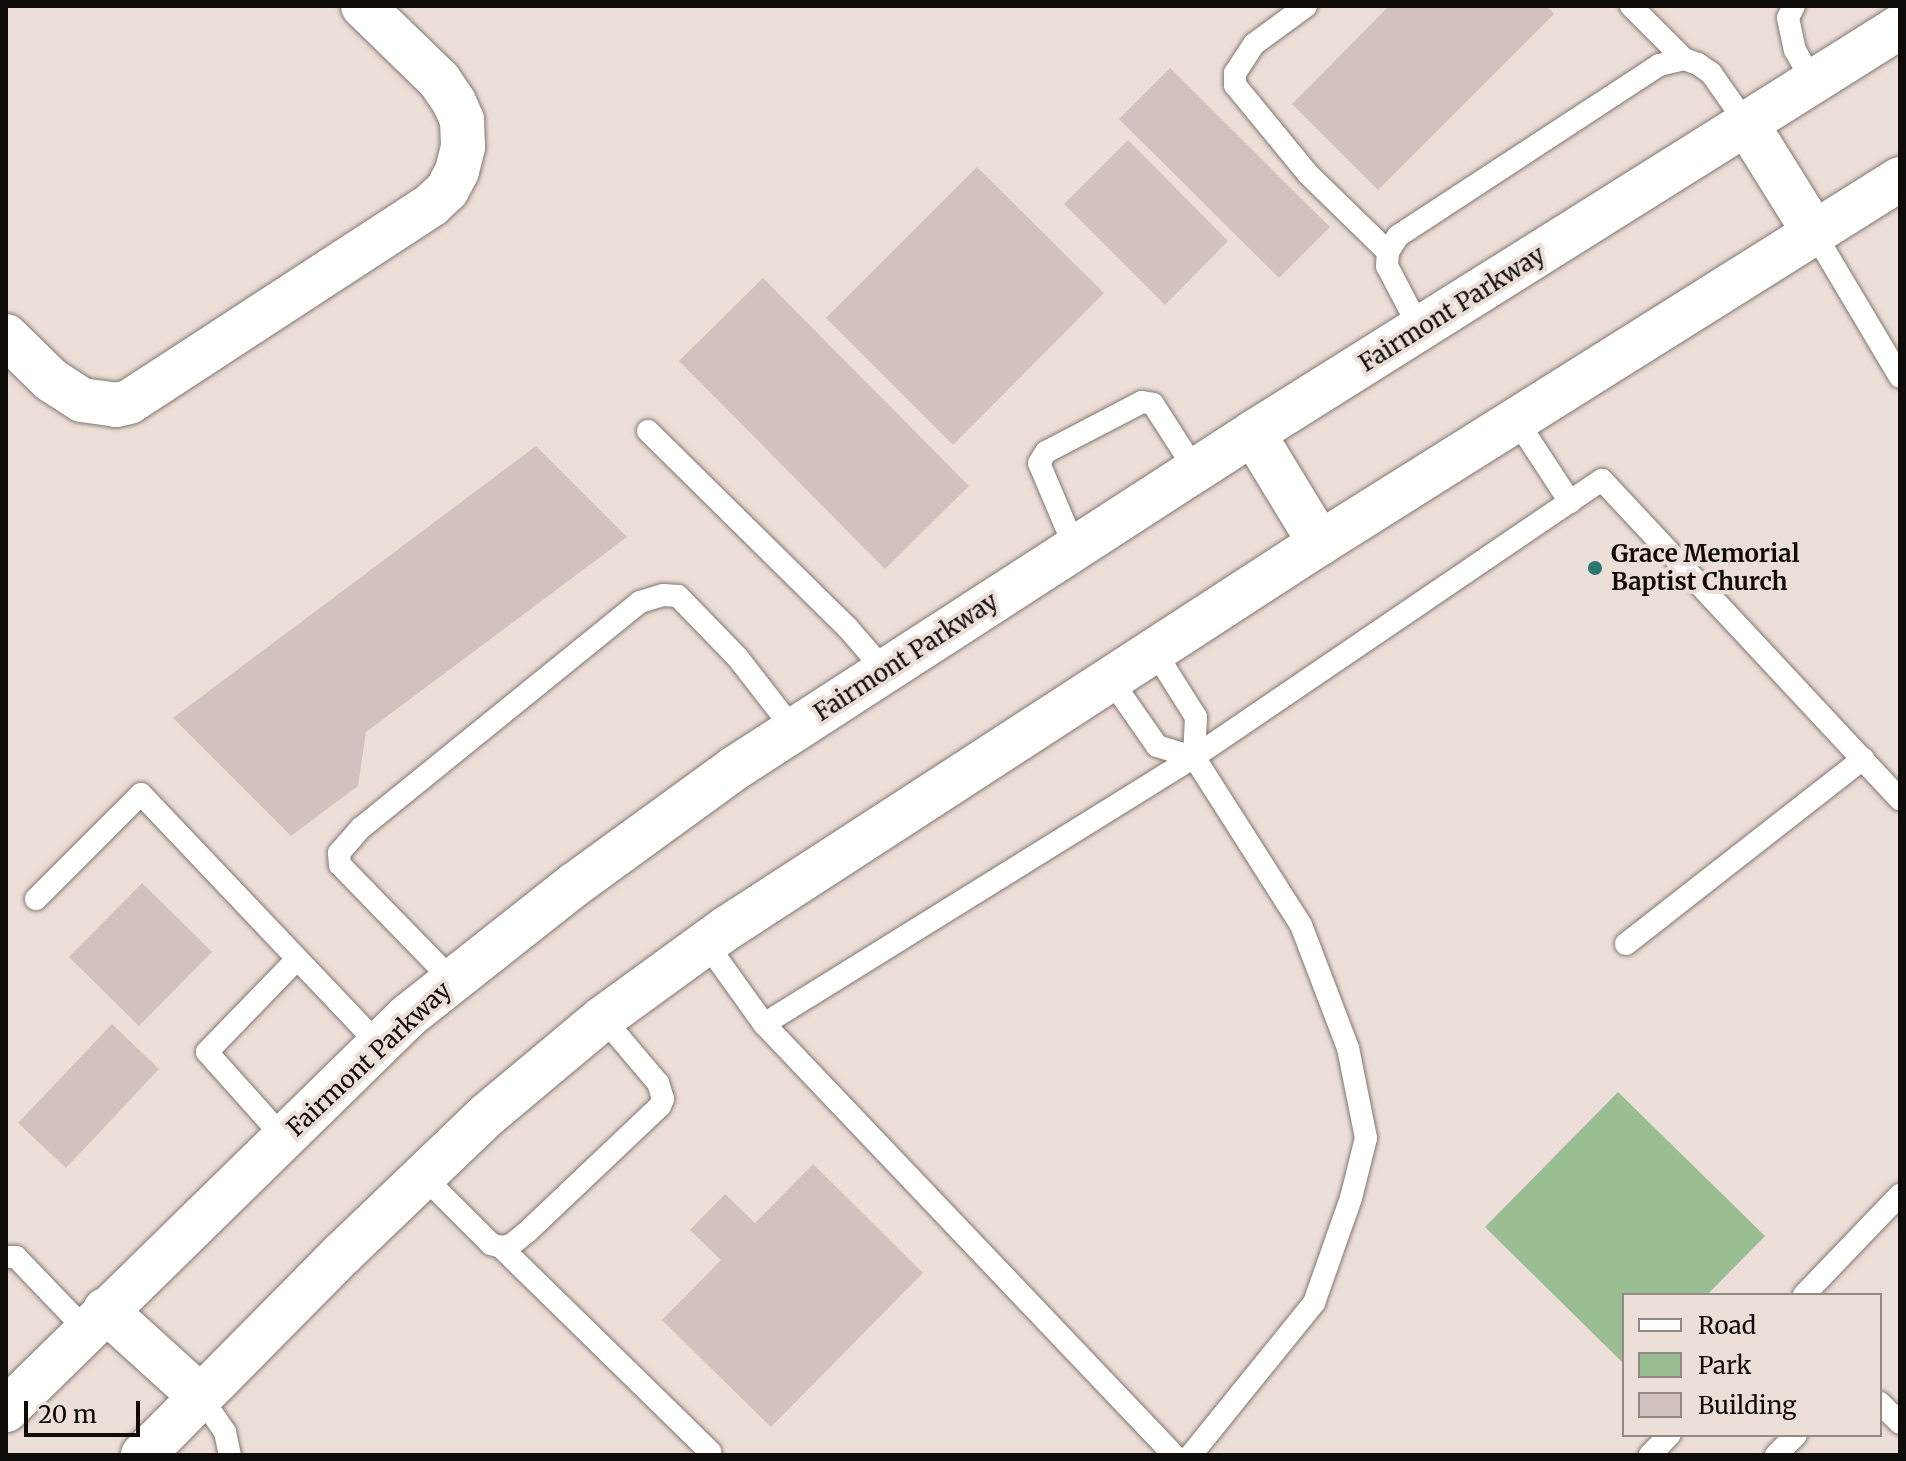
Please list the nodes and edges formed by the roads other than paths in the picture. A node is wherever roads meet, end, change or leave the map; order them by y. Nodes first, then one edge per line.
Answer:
1 (363, 6) edge
2 (1306, 6) edge
3 (1631, 6) edge
4 (1794, 6) edge
5 (1883, 6) edge
6 (1900, 25) edge
7 (1684, 59) junction
8 (1813, 82) junction
9 (1746, 123) junction
10 (1900, 179) edge
11 (1815, 234) junction
12 (1388, 252) junction
13 (1420, 329) junction
14 (6, 336) edge
15 (1900, 377) edge
16 (1517, 421) junction
17 (648, 431) dead end
18 (1253, 433) junction
19 (1196, 471) junction
20 (1570, 502) junction
21 (1320, 543) junction
22 (1075, 548) junction
23 (1155, 652) junction
24 (885, 671) junction
25 (1111, 680) junction
26 (793, 729) junction
27 (1194, 757) junction
28 (1863, 759) junction
29 (1900, 800) edge
30 (36, 899) dead end
31 (706, 943) junction
32 (1626, 944) dead end
33 (297, 959) junction
34 (453, 981) junction
35 (603, 1018) junction
36 (764, 1024) junction
37 (378, 1044) junction
38 (283, 1137) junction
39 (423, 1176) junction
40 (1900, 1195) edge
41 (501, 1247) junction
42 (6, 1257) edge
43 (1806, 1293) edge
44 (95, 1320) junction
45 (201, 1397) junction
46 (1882, 1405) edge
47 (6, 1410) edge
48 (1900, 1423) edge
49 (1667, 1437) edge
50 (1794, 1437) edge
51 (710, 1452) dead end
52 (143, 1455) edge
53 (230, 1455) edge
54 (1174, 1455) edge
55 (1191, 1455) edge
56 (1650, 1455) edge
57 (1776, 1455) edge

1 - 14 main road
2 - 12 lane
3 - 7 lane
4 - 8 lane
5 - 6 lane
6 - 8 main road, Fairmont Parkway
7 - 9 lane
7 - 12 lane
8 - 9 main road, Fairmont Parkway
9 - 11 main road
9 - 13 main road, Fairmont Parkway
10 - 11 main road
11 - 15 lane
11 - 16 main road
12 - 13 lane
13 - 18 main road, Fairmont Parkway
16 - 20 lane
16 - 21 main road
17 - 24 lane
18 - 19 main road, Fairmont Parkway
18 - 21 main road
19 - 22 main road, Fairmont Parkway
19 - 22 lane
20 - 27 lane
20 - 28 lane
21 - 23 main road
22 - 24 main road, Fairmont Parkway
23 - 25 main road
23 - 27 lane
24 - 26 main road, Fairmont Parkway
25 - 27 lane
25 - 31 main road
26 - 34 main road, Fairmont Parkway
26 - 34 lane
27 - 36 lane
27 - 55 lane
28 - 29 lane
28 - 32 lane
30 - 33 lane
31 - 35 main road
31 - 36 lane
33 - 37 lane
33 - 38 lane
34 - 37 main road, Fairmont Parkway
35 - 39 main road
35 - 41 lane
36 - 54 lane
37 - 38 main road, Fairmont Parkway
38 - 44 main road, Fairmont Parkway
39 - 41 lane
39 - 45 main road
40 - 43 lane
41 - 51 lane
42 - 44 lane
44 - 45 main road
44 - 47 main road, Fairmont Parkway
45 - 52 main road
45 - 53 lane
46 - 48 lane
49 - 56 lane
50 - 57 lane

